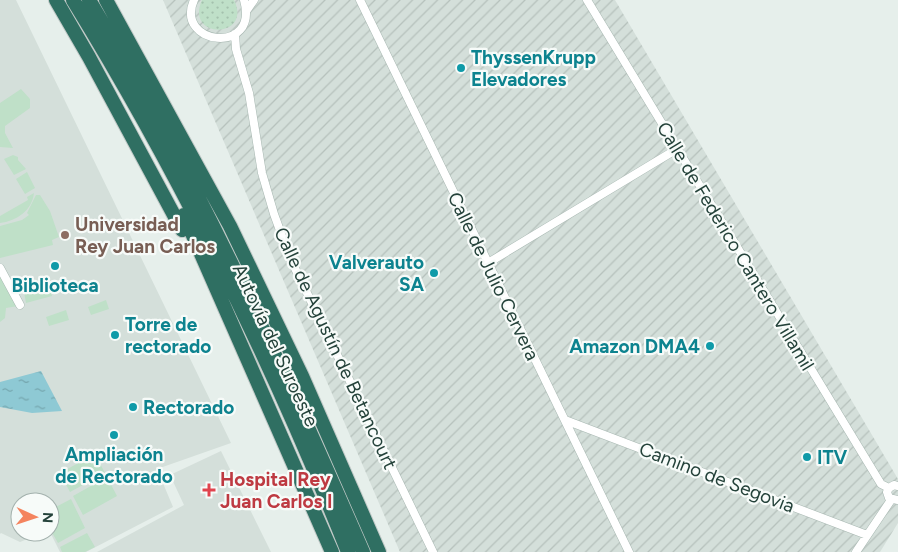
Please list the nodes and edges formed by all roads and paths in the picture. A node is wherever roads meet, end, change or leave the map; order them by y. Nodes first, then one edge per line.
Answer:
1 (56, 0) edge
2 (73, 0) edge
3 (89, 0) edge
4 (106, 0) edge
5 (194, 0) edge
6 (244, 0) edge
7 (254, 0) edge
8 (360, 0) edge
9 (587, 0) edge
10 (247, 10) junction
11 (235, 34) junction
12 (219, 39) junction
13 (97, 40) junction
14 (236, 49) junction
15 (677, 149) junction
16 (488, 263) junction
17 (0, 268) edge
18 (20, 305) dead end
19 (235, 333) junction
20 (565, 420) junction
21 (898, 486) edge
22 (889, 488) junction
23 (895, 500) edge
24 (868, 535) junction
25 (332, 552) edge
26 (348, 552) edge
27 (363, 552) edge
28 (379, 552) edge
29 (433, 552) edge
30 (629, 552) edge
31 (856, 552) edge

1 - 19 highway
2 - 13 highway, Autovía del Suroeste
3 - 27 highway, Autovía del Suroeste
4 - 28 highway
5 - 12 street
6 - 10 street
7 - 10 street
8 - 16 street, Calle de Julio Cervera
9 - 15 street, Calle de Federico Cantero Villamil
10 - 11 street
11 - 12 street
11 - 14 street, Calle de Agustín de Betancourt
12 - 14 street
13 - 19 highway
13 - 26 highway, Autovía del Suroeste
14 - 29 street, Calle de Agustín de Betancourt
15 - 16 street
15 - 22 street, Calle de Federico Cantero Villamil
16 - 20 street, Calle de Julio Cervera
17 - 18 street
19 - 25 highway
20 - 24 street, Camino de Segovia
20 - 30 street, Calle de Julio Cervera
21 - 22 street
22 - 23 street
23 - 24 street
24 - 31 street

